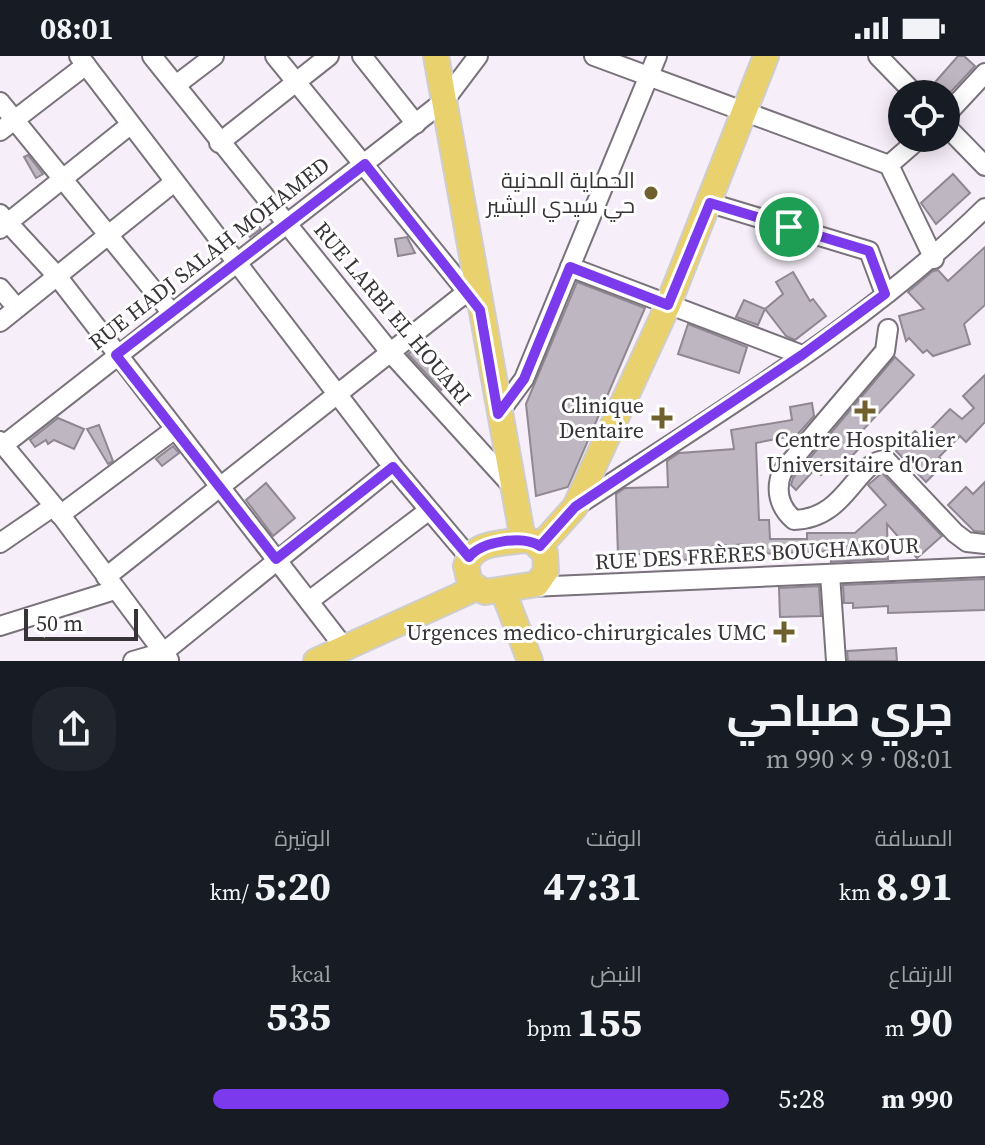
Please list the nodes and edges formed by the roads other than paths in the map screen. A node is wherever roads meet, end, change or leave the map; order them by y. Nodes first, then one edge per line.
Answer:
1 (152, 56) edge
2 (214, 56) edge
3 (275, 56) edge
4 (329, 56) edge
5 (362, 56) edge
6 (436, 56) edge
7 (478, 56) edge
8 (594, 56) edge
9 (657, 56) edge
10 (766, 56) edge
11 (878, 56) edge
12 (82, 60) edge
13 (985, 73) edge
14 (649, 77) junction
15 (901, 80) edge
16 (297, 82) junction
17 (176, 85) junction
18 (960, 100) edge
19 (444, 101) junction
20 (0, 102) edge
21 (746, 113) junction
22 (416, 124) junction
23 (130, 125) junction
24 (7, 126) edge
25 (960, 139) edge
26 (219, 143) junction
27 (904, 152) edge
28 (983, 160) edge
29 (365, 164) junction
30 (889, 165) junction
31 (61, 180) junction
32 (173, 183) junction
33 (710, 203) junction
34 (985, 208) edge
35 (3, 222) edge
36 (286, 223) junction
37 (107, 235) junction
38 (934, 259) junction
39 (239, 263) junction
40 (570, 267) junction
41 (57, 276) junction
42 (0, 288) edge
43 (474, 294) junction
44 (885, 294) junction
45 (668, 305) junction
46 (17, 308) junction
47 (171, 312) junction
48 (0, 322) edge
49 (888, 329) dead end
50 (390, 352) junction
51 (116, 355) junction
52 (802, 355) junction
53 (337, 393) junction
54 (498, 414) junction
55 (175, 429) junction
56 (2, 443) edge
57 (393, 467) junction
58 (512, 486) junction
59 (221, 488) junction
60 (575, 507) junction
61 (57, 510) junction
62 (428, 511) junction
63 (0, 543) edge
64 (532, 543) junction
65 (985, 544) edge
66 (469, 557) junction
67 (276, 559) junction
68 (985, 567) edge
69 (830, 574) junction
70 (111, 584) junction
71 (530, 587) junction
72 (476, 588) junction
73 (503, 591) junction
74 (309, 601) junction
75 (0, 626) edge
76 (344, 647) junction
77 (166, 656) edge
78 (133, 661) edge
79 (316, 661) edge
80 (530, 661) edge
81 (836, 661) edge

1 - 17 street, RUE LARBI EL HOUARI
2 - 17 street
3 - 16 street
4 - 16 street
5 - 22 street
6 - 19 main road
7 - 19 street, RUE HADJ SALAH MOHAMED
8 - 14 street
9 - 14 street
10 - 21 main road
11 - 15 street
12 - 23 street
12 - 24 street
13 - 18 street
14 - 21 street
14 - 40 street
16 - 26 street
16 - 29 street
17 - 26 street, RUE LARBI EL HOUARI
19 - 22 street, RUE HADJ SALAH MOHAMED
19 - 43 main road
20 - 24 street
21 - 30 street
21 - 33 main road
22 - 29 street, RUE HADJ SALAH MOHAMED
23 - 31 street
23 - 32 street
24 - 31 street
25 - 28 street
26 - 36 street, RUE LARBI EL HOUARI
27 - 30 street
29 - 36 street, RUE HADJ SALAH MOHAMED
29 - 43 street
30 - 38 street
31 - 35 street
31 - 37 street
32 - 37 street
32 - 39 street
33 - 44 street
33 - 45 main road
34 - 38 street
35 - 41 street
36 - 39 street, RUE HADJ SALAH MOHAMED
36 - 50 street, RUE LARBI EL HOUARI
37 - 41 street
37 - 47 street
38 - 44 street
39 - 47 street, RUE HADJ SALAH MOHAMED
39 - 53 street
40 - 45 street
40 - 54 street
41 - 46 street
41 - 51 street
42 - 46 street
43 - 50 street
43 - 54 main road
44 - 52 street
45 - 52 street
45 - 60 main road
46 - 48 street
47 - 51 street, RUE HADJ SALAH MOHAMED
49 - 65 street
50 - 53 street
50 - 58 street, RUE LARBI EL HOUARI
51 - 55 street
51 - 56 street, RUE HADJ SALAH MOHAMED
52 - 60 street
53 - 57 street
53 - 59 street
54 - 58 main road
55 - 59 street
55 - 61 street
56 - 61 street
57 - 62 street
57 - 67 street
58 - 64 main road
59 - 67 street
59 - 70 street
60 - 64 main road
61 - 63 street
61 - 70 street
62 - 66 street
62 - 74 street
64 - 66 main road
64 - 71 main road
66 - 72 main road
67 - 74 street
67 - 77 street
68 - 69 street, RUE DES FRÈRES BOUCHAKOUR
69 - 71 street, RUE DES FRÈRES BOUCHAKOUR
69 - 81 street
70 - 75 street
70 - 77 street
71 - 73 main road
72 - 73 main road
72 - 76 main road
73 - 80 main road
74 - 76 street
76 - 79 main road
77 - 78 street

